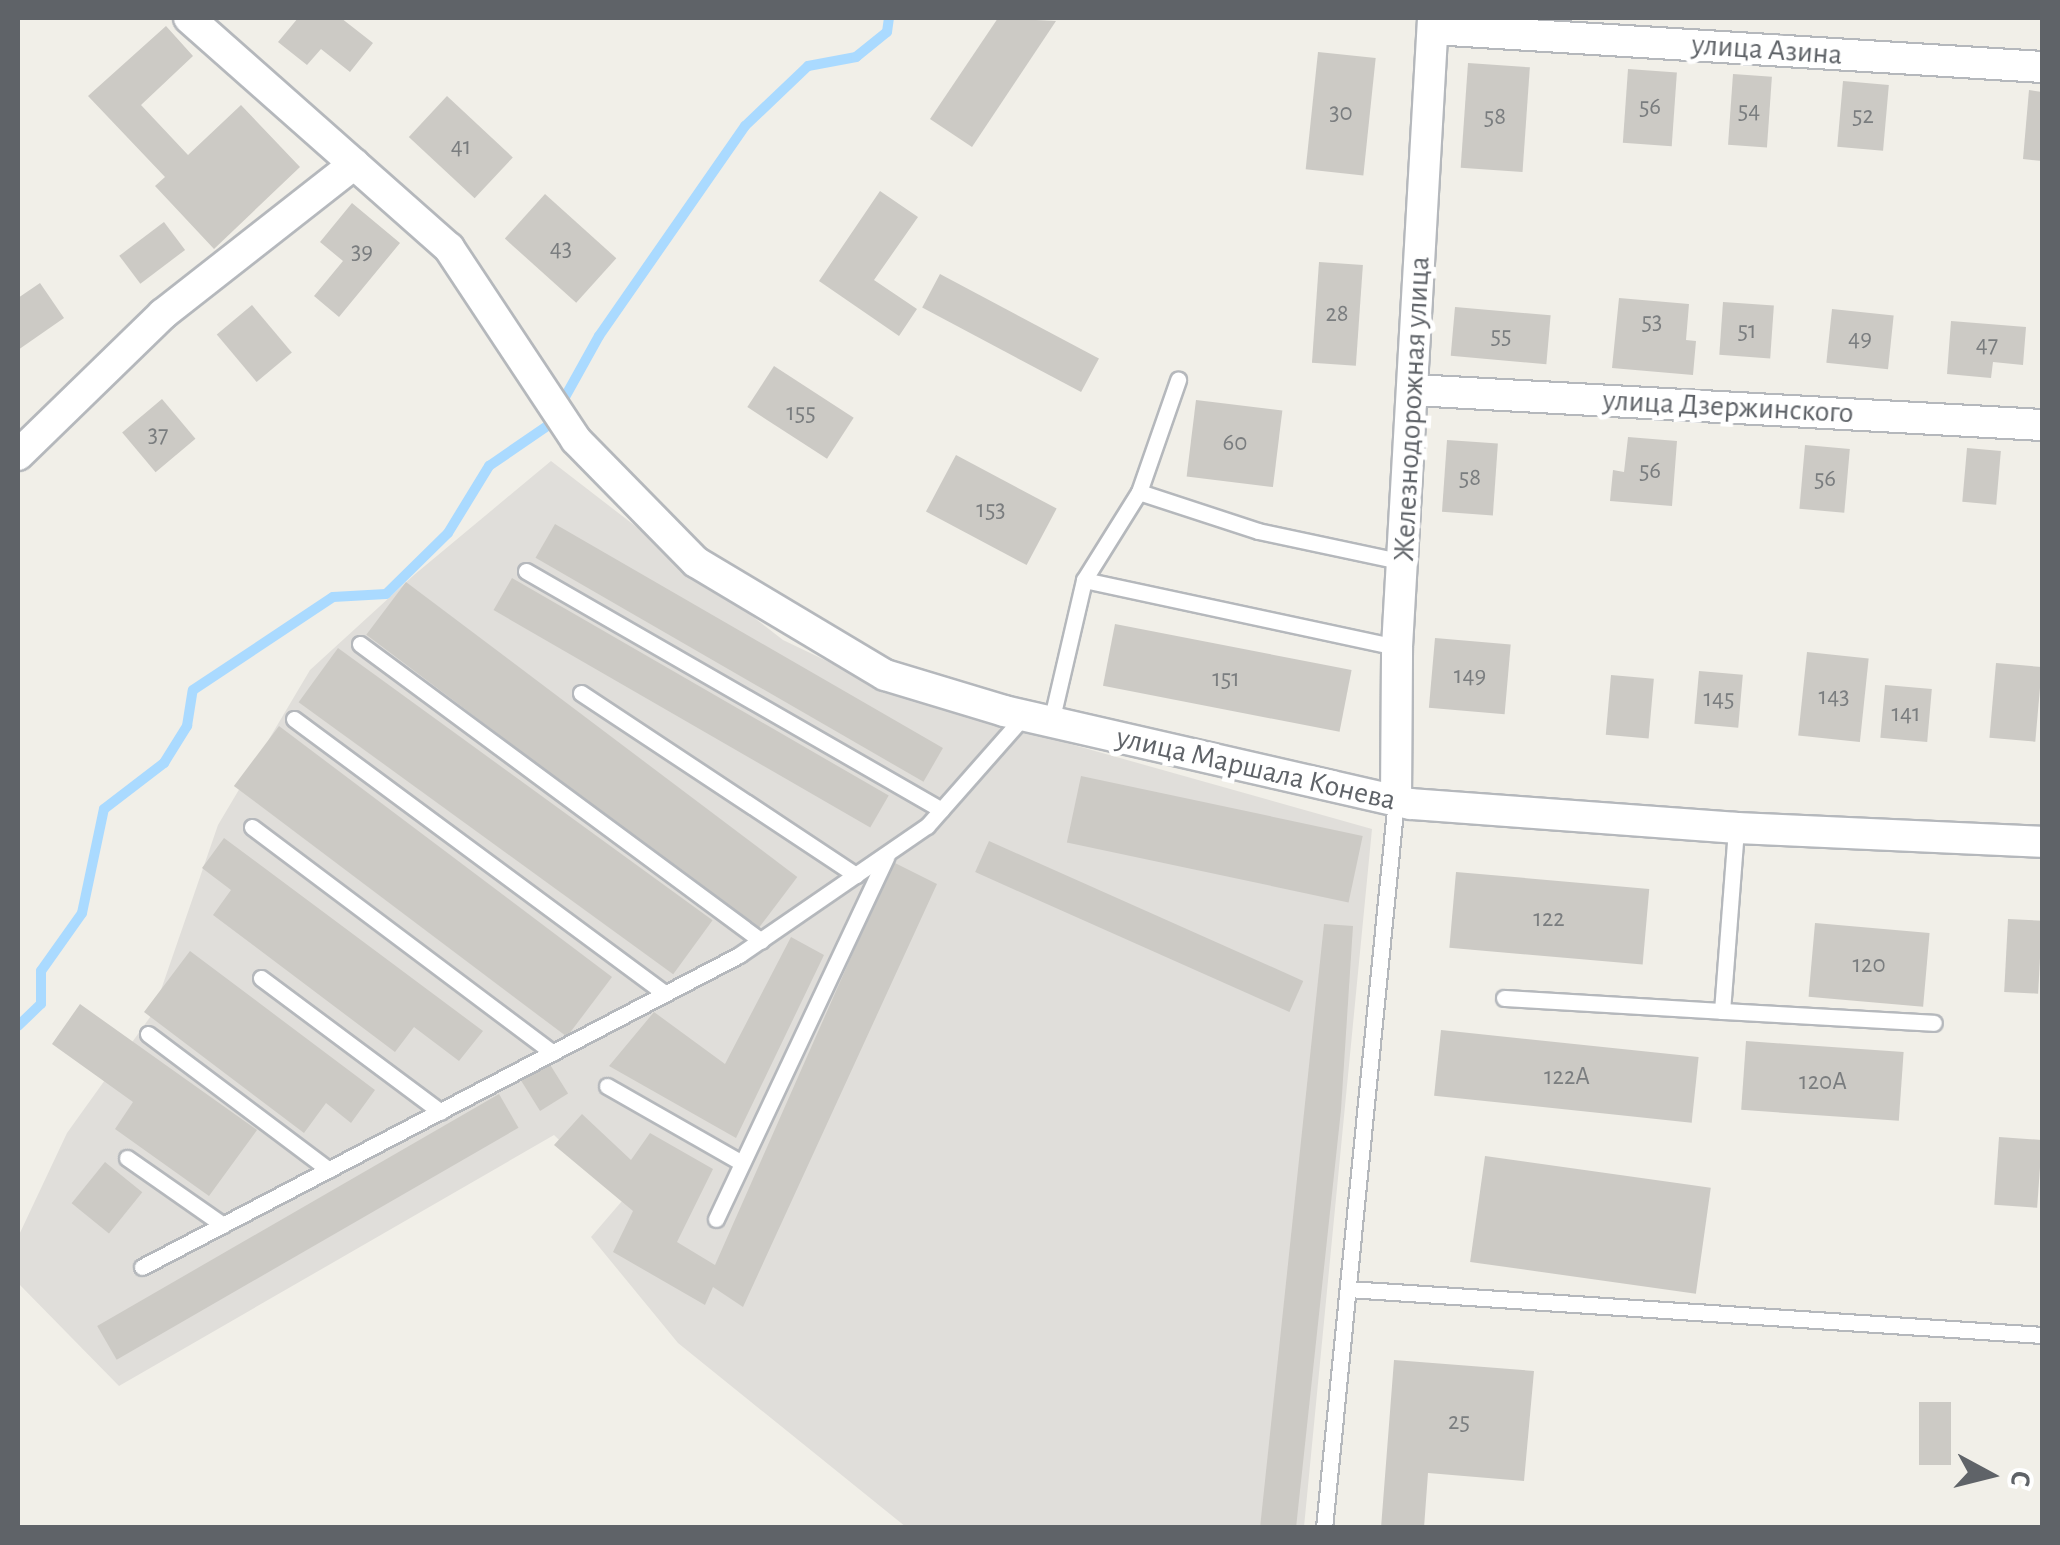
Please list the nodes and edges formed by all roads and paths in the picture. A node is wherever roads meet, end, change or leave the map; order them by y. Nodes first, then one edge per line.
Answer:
1 (189, 18) edge
2 (1433, 23) edge
3 (2042, 68) edge
4 (354, 164) junction
5 (1178, 380) dead end
6 (1414, 390) junction
7 (2042, 425) edge
8 (18, 456) edge
9 (1140, 492) junction
10 (1404, 562) junction
11 (526, 571) dead end
12 (1084, 580) junction
13 (360, 644) dead end
14 (1397, 646) junction
15 (581, 693) dead end
16 (294, 719) dead end
17 (1037, 719) junction
18 (1396, 800) junction
19 (941, 810) junction
20 (252, 828) dead end
21 (1736, 828) junction
22 (2042, 842) edge
23 (888, 853) junction
24 (856, 875) junction
25 (760, 941) junction
26 (261, 978) dead end
27 (664, 993) junction
28 (1504, 998) dead end
29 (1722, 1011) junction
30 (1934, 1023) dead end
31 (148, 1034) dead end
32 (552, 1053) junction
33 (607, 1086) dead end
34 (441, 1112) junction
35 (126, 1158) dead end
36 (742, 1163) junction
37 (329, 1170) junction
38 (716, 1220) dead end
39 (223, 1225) junction
40 (142, 1267) dead end
41 (1348, 1289) junction
42 (2042, 1335) edge
43 (1324, 1528) edge

1 - 4 street, улица Маршала Конева
2 - 3 street, улица Азина
2 - 6 street, Железнодорожная улица
4 - 8 street
4 - 17 street, улица Маршала Конева
5 - 9 lane
6 - 7 street, улица Дзержинского
6 - 10 street, Железнодорожная улица
9 - 10 lane
9 - 12 lane
10 - 14 street, Железнодорожная улица
11 - 19 lane
12 - 14 lane
12 - 17 lane
13 - 25 lane
14 - 18 street, Железнодорожная улица
15 - 24 lane
16 - 27 lane
17 - 18 street, улица Маршала Конева
17 - 19 lane
18 - 21 street, улица Маршала Конева
18 - 41 lane
19 - 23 lane
20 - 32 lane
21 - 22 street, улица Маршала Конева
21 - 29 lane
23 - 24 lane
23 - 36 lane
24 - 25 lane
25 - 27 lane
26 - 34 lane
27 - 32 lane
28 - 29 lane
29 - 30 lane
31 - 37 lane
32 - 34 lane
33 - 36 lane
34 - 37 lane
35 - 39 lane
36 - 38 lane
37 - 39 lane
39 - 40 lane
41 - 42 lane
41 - 43 lane

